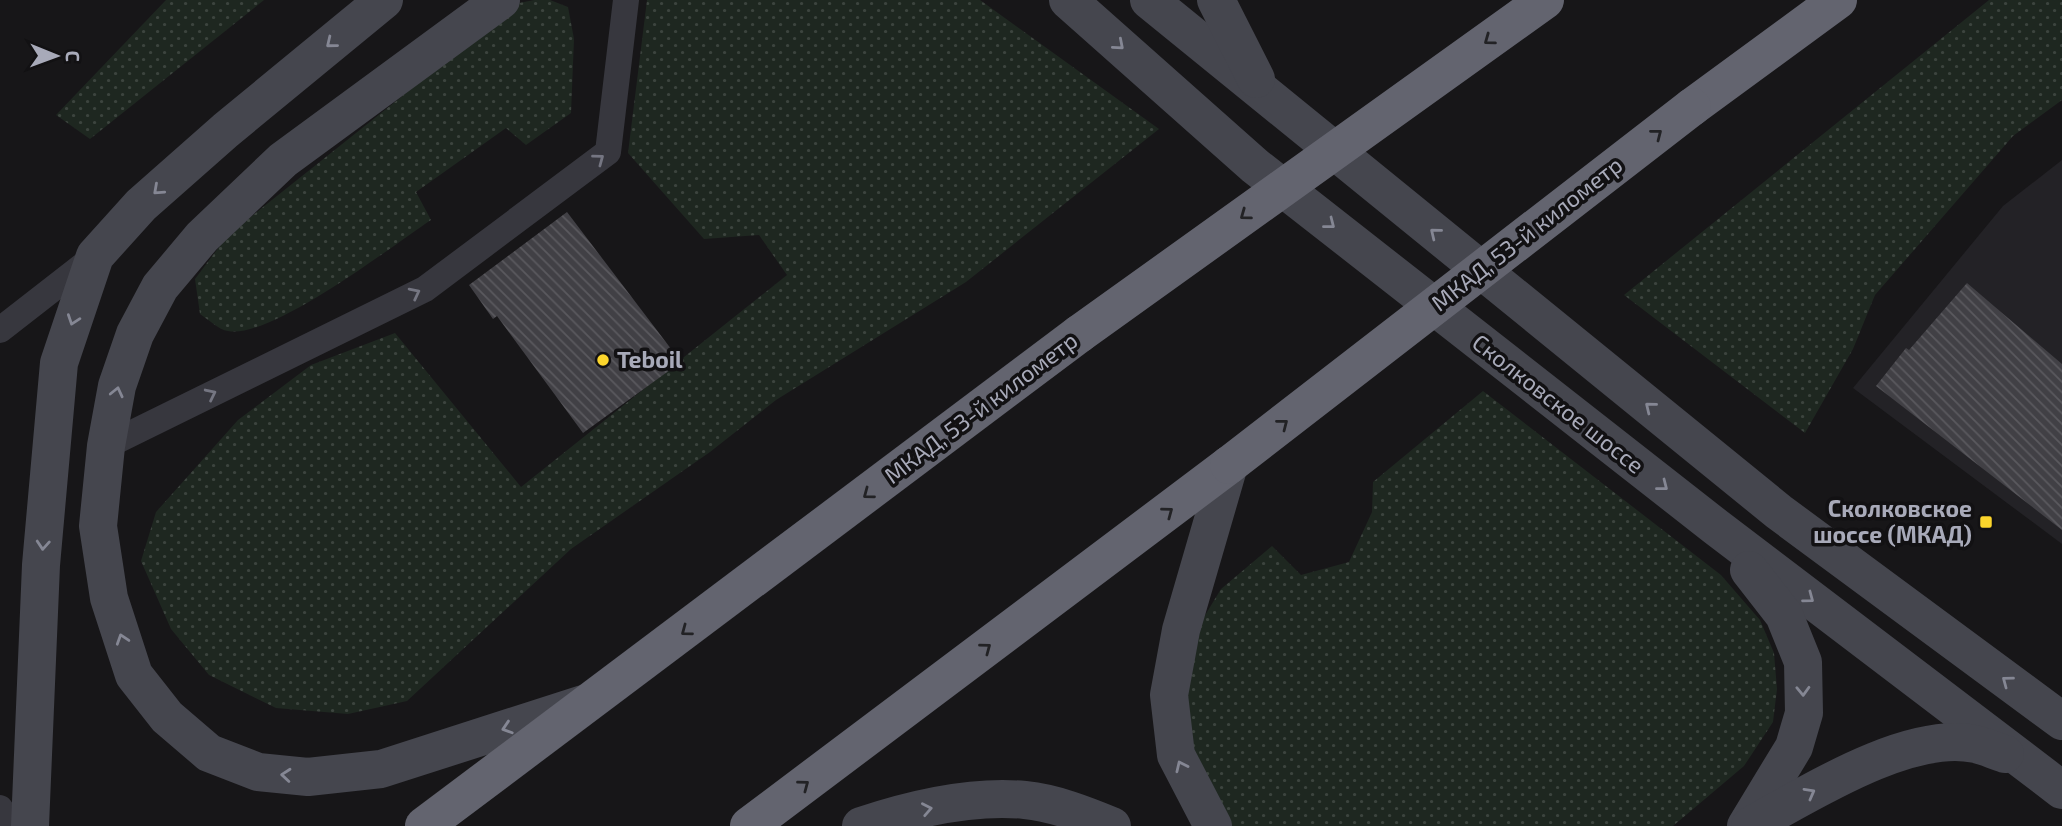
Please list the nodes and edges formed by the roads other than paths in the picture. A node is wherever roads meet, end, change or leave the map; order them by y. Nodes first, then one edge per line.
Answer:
1 (384, 0) edge
2 (501, 0) edge
3 (626, 0) edge
4 (1068, 0) edge
5 (1149, 0) edge
6 (1216, 0) edge
7 (1545, 0) edge
8 (1838, 0) edge
9 (1263, 94) junction
10 (95, 256) junction
11 (0, 330) edge
12 (106, 446) junction
13 (1229, 465) junction
14 (1716, 527) junction
15 (595, 700) junction
16 (2062, 721) edge
17 (2021, 759) junction
18 (2062, 790) edge
19 (0, 808) edge
20 (13, 826) edge
21 (30, 826) edge
22 (424, 826) edge
23 (750, 826) edge
24 (861, 826) edge
25 (1112, 826) edge
26 (1213, 826) edge
27 (1748, 826) edge

1 -> 10 main road
12 -> 2 main road
12 -> 3 lane
4 -> 14 main road, Сколковское шоссе
5 - 9 main road
6 - 9 main road
7 -> 15 highway, МКАД, 53-й километр, bridge
13 -> 8 highway, МКАД, 53-й километр, bridge
16 -> 9 main road
10 - 11 lane
10 -> 21 main road
15 -> 12 main road
23 -> 13 highway, МКАД, 53-й километр
26 -> 13 main road
14 -> 17 main road, Сколковское шоссе
14 -> 27 main road
15 - 22 highway, МКАД, 53-й километр
17 - 18 main road, Сколковское шоссе
27 -> 17 main road
19 - 20 lane
24 -> 25 main road

